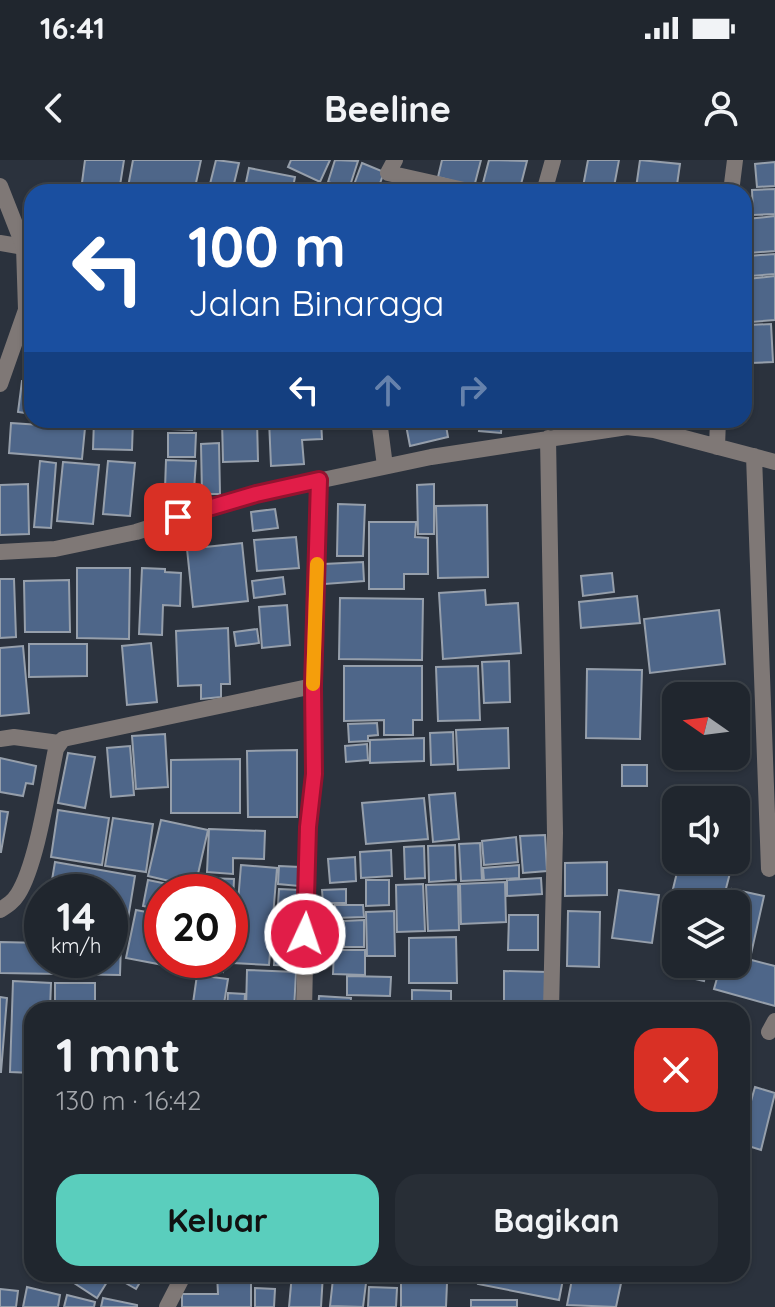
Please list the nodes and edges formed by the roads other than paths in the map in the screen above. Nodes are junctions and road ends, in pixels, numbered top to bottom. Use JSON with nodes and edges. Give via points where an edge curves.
{"nodes":[{"id":1,"x":395,"y":160,"type":"edge"},
{"id":2,"x":553,"y":160,"type":"edge"},
{"id":3,"x":735,"y":160,"type":"edge"},
{"id":4,"x":436,"y":184,"type":"edge"},
{"id":5,"x":546,"y":184,"type":"edge"},
{"id":6,"x":732,"y":184,"type":"edge"},
{"id":7,"x":0,"y":186,"type":"edge"},
{"id":8,"x":0,"y":243,"type":"edge"},
{"id":9,"x":24,"y":247,"type":"joint"},
{"id":10,"x":24,"y":316,"type":"edge"},
{"id":11,"x":0,"y":384,"type":"edge"},
{"id":12,"x":380,"y":428,"type":"edge"},
{"id":13,"x":620,"y":428,"type":"edge"},
{"id":14,"x":636,"y":428,"type":"edge"},
{"id":15,"x":718,"y":428,"type":"edge"},
{"id":16,"x":548,"y":438,"type":"junction"},
{"id":17,"x":717,"y":447,"type":"junction"},
{"id":18,"x":754,"y":456,"type":"junction"},
{"id":19,"x":775,"y":462,"type":"edge"},
{"id":20,"x":385,"y":466,"type":"junction"},
{"id":21,"x":319,"y":480,"type":"junction"},
{"id":22,"x":0,"y":552,"type":"edge"},
{"id":23,"x":313,"y":686,"type":"junction"},
{"id":24,"x":0,"y":739,"type":"edge"},
{"id":25,"x":59,"y":743,"type":"junction"},
{"id":26,"x":769,"y":869,"type":"dead end"},
{"id":27,"x":0,"y":910,"type":"edge"},
{"id":28,"x":304,"y":1002,"type":"edge"},
{"id":29,"x":551,"y":1002,"type":"edge"},
{"id":30,"x":180,"y":1282,"type":"edge"},
{"id":31,"x":167,"y":1307,"type":"edge"}],
"edges":[{"from":1,"to":4,"type":"street","via":[[388,173]]},
{"from":2,"to":5,"type":"street"},
{"from":3,"to":6,"type":"street"},
{"from":7,"to":9,"type":"street"},
{"from":8,"to":9,"type":"street"},
{"from":10,"to":11,"type":"street"},
{"from":12,"to":20,"type":"street"},
{"from":13,"to":16,"type":"street"},
{"from":14,"to":17,"type":"street"},
{"from":15,"to":17,"type":"street"},
{"from":16,"to":20,"type":"street"},
{"from":16,"to":29,"type":"street","via":[[555,833]]},
{"from":17,"to":18,"type":"street"},
{"from":18,"to":19,"type":"street"},
{"from":18,"to":26,"type":"street"},
{"from":20,"to":21,"type":"street"},
{"from":21,"to":22,"type":"street","via":[[136,532],[55,549]]},
{"from":21,"to":23,"type":"street"},
{"from":23,"to":25,"type":"street","via":[[69,736]]},
{"from":23,"to":28,"type":"street"},
{"from":24,"to":25,"type":"street"},
{"from":25,"to":27,"type":"street","via":[[29,867],[17,896]]},
{"from":30,"to":31,"type":"street"}]}
